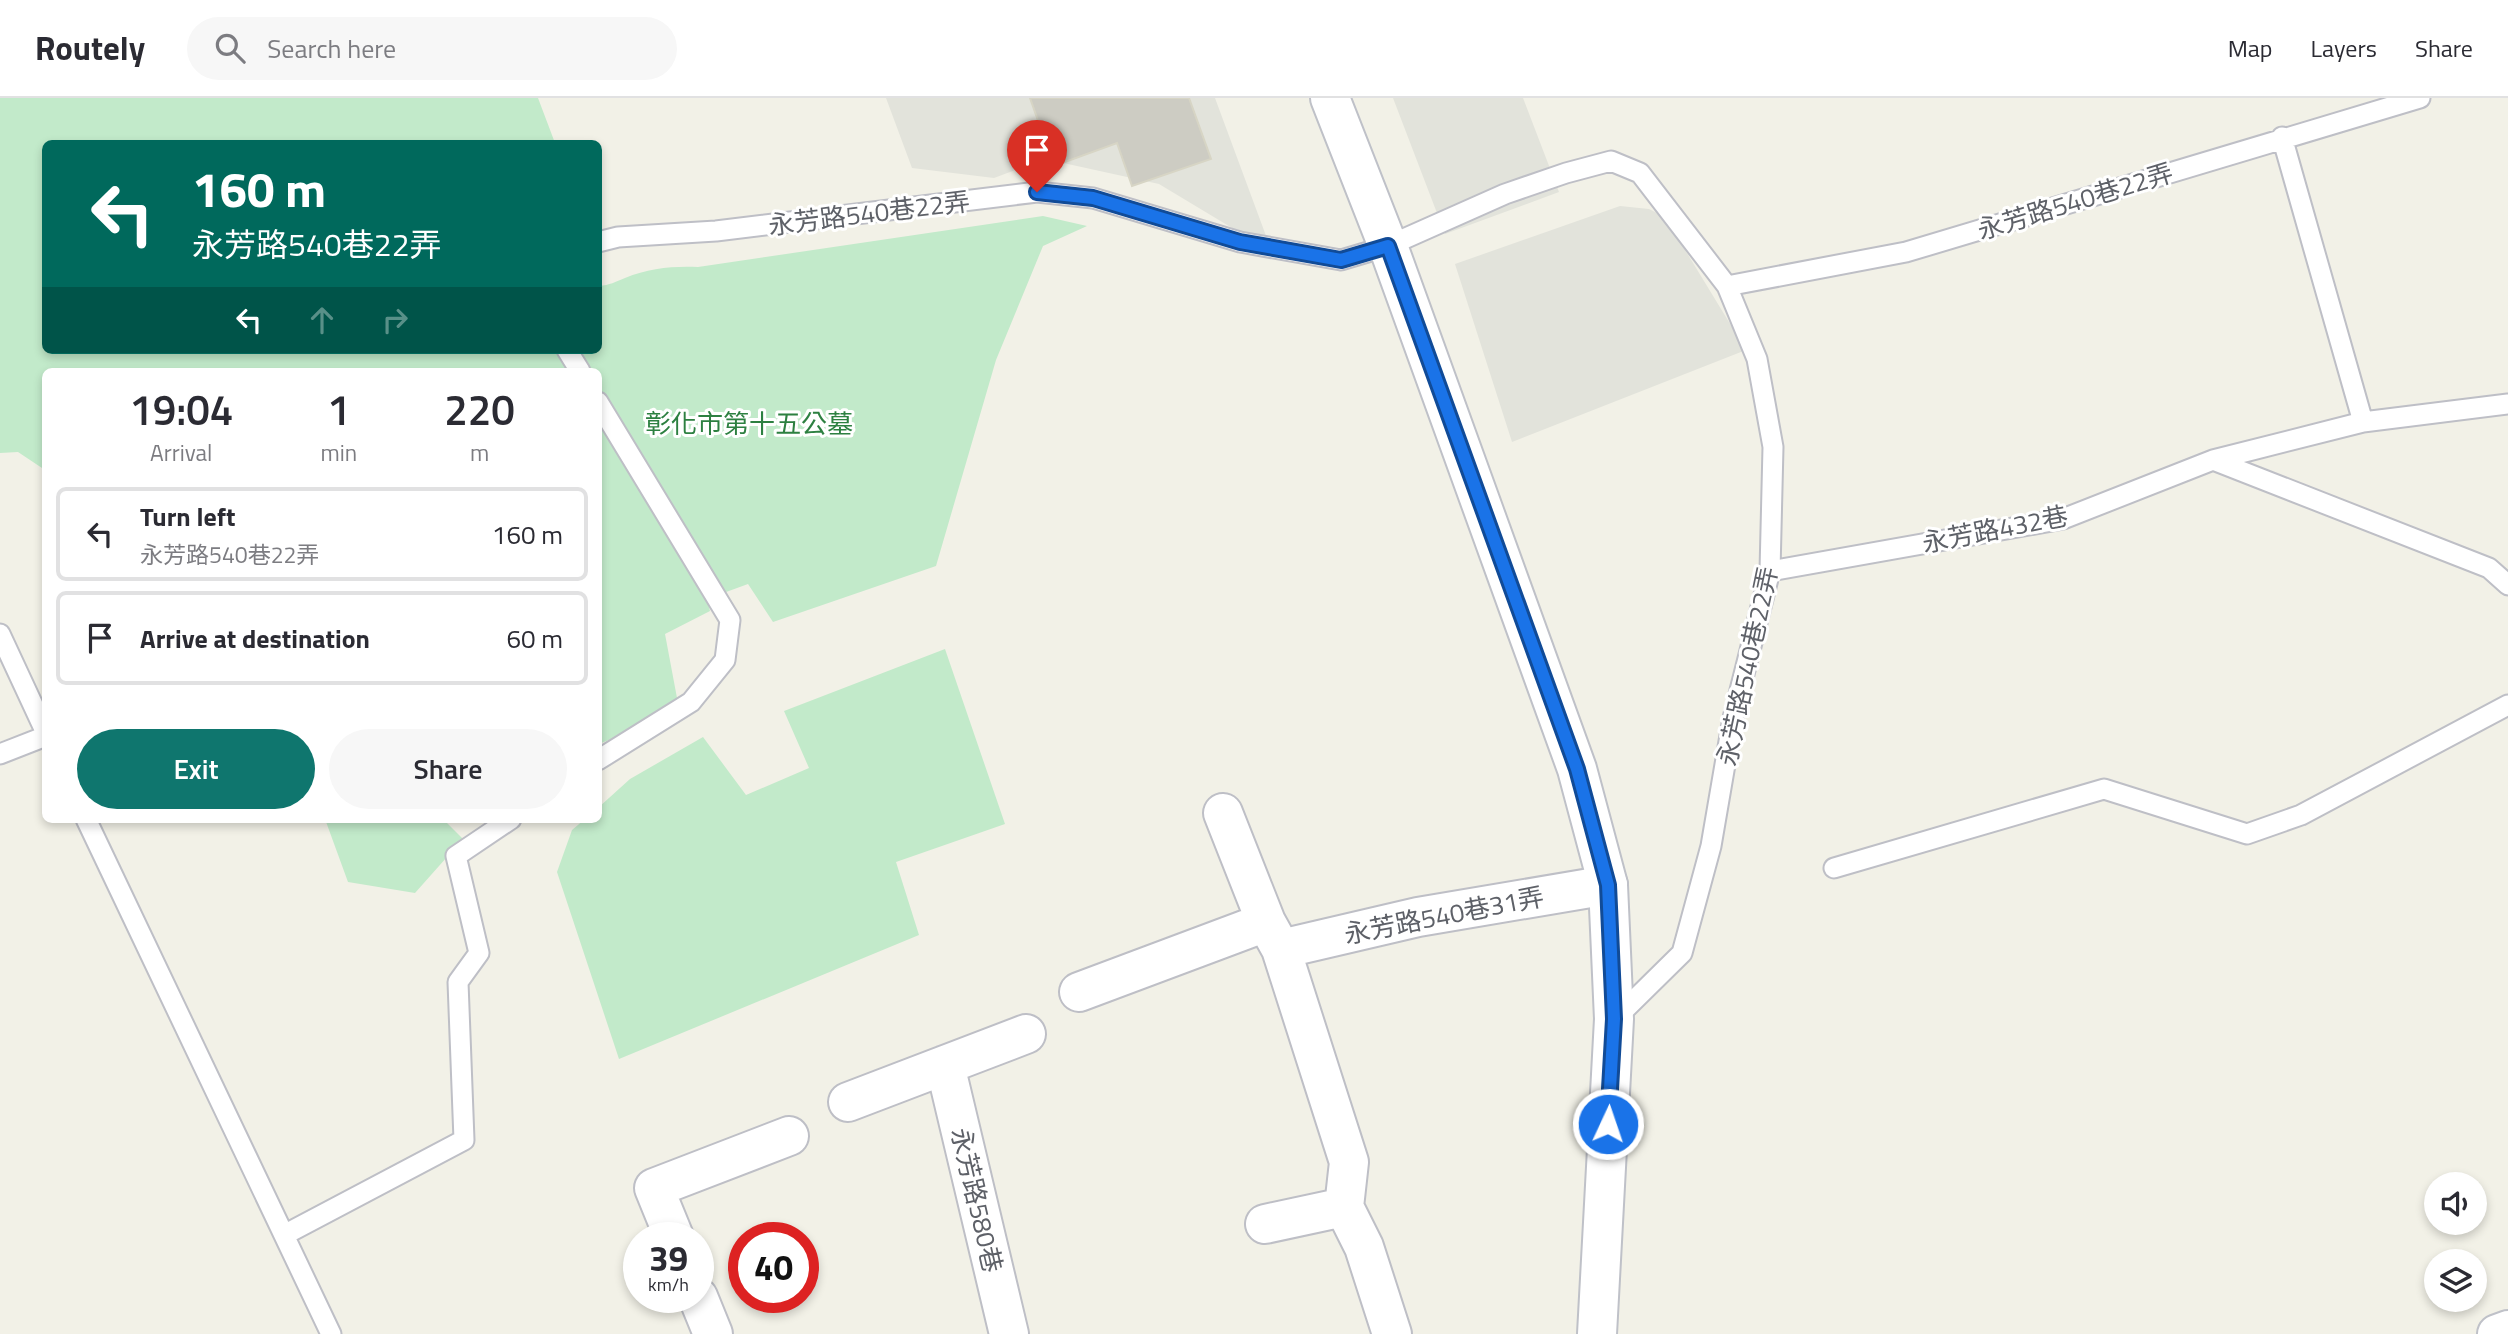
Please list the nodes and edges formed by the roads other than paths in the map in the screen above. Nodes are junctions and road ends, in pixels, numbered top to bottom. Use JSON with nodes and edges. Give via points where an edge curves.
{"nodes":[{"id":1,"x":1330,"y":98,"type":"edge"},
{"id":2,"x":2420,"y":98,"type":"edge"},
{"id":3,"x":2282,"y":137,"type":"junction"},
{"id":4,"x":602,"y":241,"type":"edge"},
{"id":5,"x":1388,"y":246,"type":"junction"},
{"id":6,"x":1727,"y":286,"type":"junction"},
{"id":7,"x":2508,"y":404,"type":"edge"},
{"id":8,"x":602,"y":409,"type":"edge"},
{"id":9,"x":2363,"y":422,"type":"junction"},
{"id":10,"x":2213,"y":460,"type":"junction"},
{"id":11,"x":1770,"y":571,"type":"junction"},
{"id":12,"x":2508,"y":585,"type":"edge"},
{"id":13,"x":0,"y":634,"type":"edge"},
{"id":14,"x":2508,"y":705,"type":"edge"},
{"id":15,"x":42,"y":726,"type":"edge"},
{"id":16,"x":42,"y":737,"type":"edge"},
{"id":17,"x":0,"y":754,"type":"edge"},
{"id":18,"x":602,"y":758,"type":"edge"},
{"id":19,"x":1223,"y":813,"type":"dead end"},
{"id":20,"x":88,"y":823,"type":"edge"},
{"id":21,"x":505,"y":823,"type":"edge"},
{"id":22,"x":1834,"y":868,"type":"dead end"},
{"id":23,"x":1608,"y":885,"type":"junction"},
{"id":24,"x":1274,"y":936,"type":"junction"},
{"id":25,"x":1079,"y":992,"type":"dead end"},
{"id":26,"x":1614,"y":1019,"type":"junction"},
{"id":27,"x":1026,"y":1034,"type":"dead end"},
{"id":28,"x":945,"y":1065,"type":"junction"},
{"id":29,"x":848,"y":1102,"type":"dead end"},
{"id":30,"x":789,"y":1136,"type":"dead end"},
{"id":31,"x":1344,"y":1207,"type":"junction"},
{"id":32,"x":668,"y":1222,"type":"edge"},
{"id":33,"x":1265,"y":1224,"type":"dead end"},
{"id":34,"x":284,"y":1235,"type":"junction"},
{"id":35,"x":704,"y":1313,"type":"edge"},
{"id":36,"x":2508,"y":1331,"type":"edge"},
{"id":37,"x":331,"y":1334,"type":"edge"},
{"id":38,"x":713,"y":1334,"type":"edge"},
{"id":39,"x":1009,"y":1334,"type":"edge"},
{"id":40,"x":1392,"y":1334,"type":"edge"},
{"id":41,"x":1597,"y":1334,"type":"edge"},
{"id":42,"x":2497,"y":1334,"type":"edge"}],
"edges":[{"from":1,"to":5,"type":"street"},
{"from":2,"to":3,"type":"lane","name":"永芳路540巷22弄"},
{"from":3,"to":6,"type":"lane","name":"永芳路540巷22弄","via":[[1906,252]]},
{"from":3,"to":9,"type":"lane"},
{"from":4,"to":5,"type":"lane","name":"永芳路540巷22弄","via":[[1037,192],[1093,198],[1240,242],[1341,260]]},
{"from":5,"to":6,"type":"lane","name":"永芳路540巷22弄","via":[[1505,194],[1611,161],[1640,173]]},
{"from":5,"to":23,"type":"street","via":[[1577,769]]},
{"from":6,"to":11,"type":"lane","name":"永芳路540巷22弄","via":[[1757,359],[1773,447]]},
{"from":7,"to":9,"type":"lane","name":"永芳路432巷"},
{"from":8,"to":18,"type":"lane","via":[[730,620],[725,660],[691,702]]},
{"from":9,"to":10,"type":"lane","name":"永芳路432巷"},
{"from":10,"to":11,"type":"lane","name":"永芳路432巷","via":[[2063,519]]},
{"from":10,"to":12,"type":"lane","via":[[2489,568]]},
{"from":11,"to":26,"type":"lane","name":"永芳路540巷22弄","via":[[1733,718],[1711,846],[1682,953]]},
{"from":13,"to":15,"type":"lane"},
{"from":14,"to":22,"type":"lane","via":[[2301,815],[2247,834],[2104,789]]},
{"from":16,"to":17,"type":"lane"},
{"from":19,"to":24,"type":"street"},
{"from":20,"to":34,"type":"lane"},
{"from":21,"to":34,"type":"lane","via":[[456,856],[479,953],[458,982],[464,1140]]},
{"from":23,"to":24,"type":"street","name":"永芳路540巷31弄"},
{"from":23,"to":26,"type":"street"},
{"from":24,"to":25,"type":"street","name":"永芳路540巷31弄"},
{"from":24,"to":31,"type":"street","via":[[1349,1162]]},
{"from":26,"to":41,"type":"street"},
{"from":27,"to":28,"type":"street"},
{"from":28,"to":29,"type":"street"},
{"from":28,"to":39,"type":"street","name":"永芳路580巷"},
{"from":30,"to":32,"type":"street","via":[[654,1188]]},
{"from":31,"to":33,"type":"street"},
{"from":31,"to":40,"type":"street","via":[[1364,1247]]},
{"from":34,"to":37,"type":"lane"},
{"from":35,"to":38,"type":"street"},
{"from":36,"to":42,"type":"street"}]}
